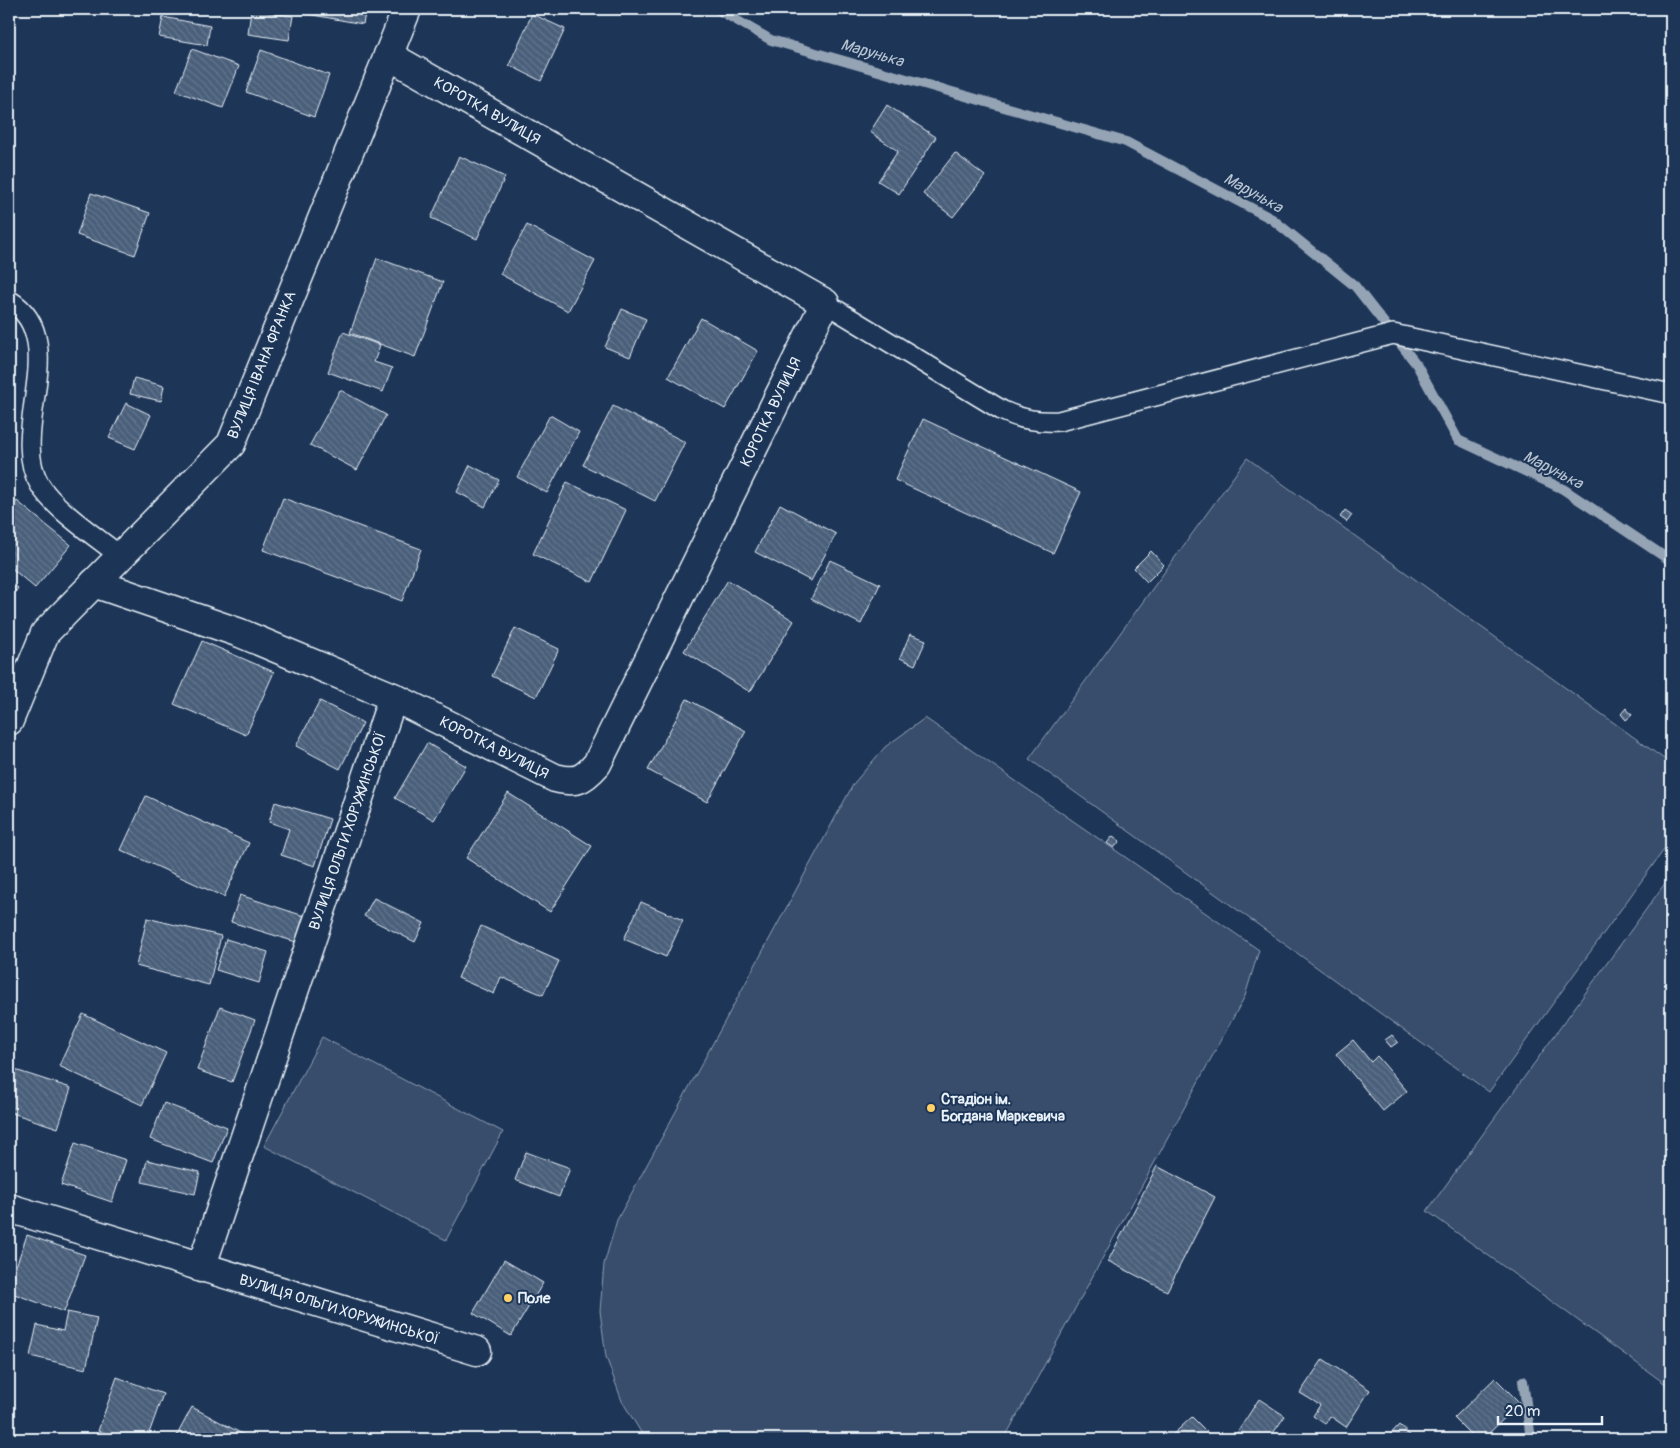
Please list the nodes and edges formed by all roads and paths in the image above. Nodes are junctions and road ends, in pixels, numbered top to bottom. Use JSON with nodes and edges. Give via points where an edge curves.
{"nodes":[{"id":1,"x":407,"y":9,"type":"edge"},
{"id":2,"x":388,"y":55,"type":"junction"},
{"id":3,"x":9,"y":300,"type":"edge"},
{"id":4,"x":825,"y":304,"type":"junction"},
{"id":5,"x":1671,"y":394,"type":"edge"},
{"id":6,"x":120,"y":556,"type":"junction"},
{"id":7,"x":94,"y":583,"type":"junction"},
{"id":8,"x":393,"y":696,"type":"junction"},
{"id":9,"x":9,"y":721,"type":"edge"},
{"id":10,"x":9,"y":1208,"type":"edge"},
{"id":11,"x":201,"y":1268,"type":"junction"},
{"id":12,"x":477,"y":1351,"type":"dead end"}],
"edges":[{"from":1,"to":2,"type":"street","name":"ВУЛИЦЯ ІВАНА ФРАНКА"},
{"from":2,"to":4,"type":"street","name":"КОРОТКА ВУЛИЦЯ"},
{"from":2,"to":6,"type":"street","name":"ВУЛИЦЯ ІВАНА ФРАНКА","via":[[231,444]]},
{"from":3,"to":6,"type":"lane","via":[[19,306],[34,329],[38,356],[30,448],[32,467],[40,486],[53,501]]},
{"from":4,"to":5,"type":"lane","via":[[1004,411],[1021,419],[1040,422],[1059,421],[1393,334]]},
{"from":4,"to":8,"type":"street","name":"КОРОТКА ВУЛИЦЯ","via":[[597,764],[586,776],[571,782],[555,778]]},
{"from":6,"to":7,"type":"street","name":"ВУЛИЦЯ ІВАНА ФРАНКА"},
{"from":7,"to":8,"type":"street","via":[[240,633]]},
{"from":7,"to":9,"type":"street","name":"ВУЛИЦЯ ІВАНА ФРАНКА","via":[[45,633]]},
{"from":8,"to":11,"type":"street","name":"ВУЛИЦЯ ОЛЬГИ ХОРУЖИНСЬКОЇ"},
{"from":10,"to":11,"type":"street","name":"ВУЛИЦЯ ОЛЬГИ ХОРУЖИНСЬКОЇ"},
{"from":11,"to":12,"type":"street","name":"ВУЛИЦЯ ОЛЬГИ ХОРУЖИНСЬКОЇ"}]}
